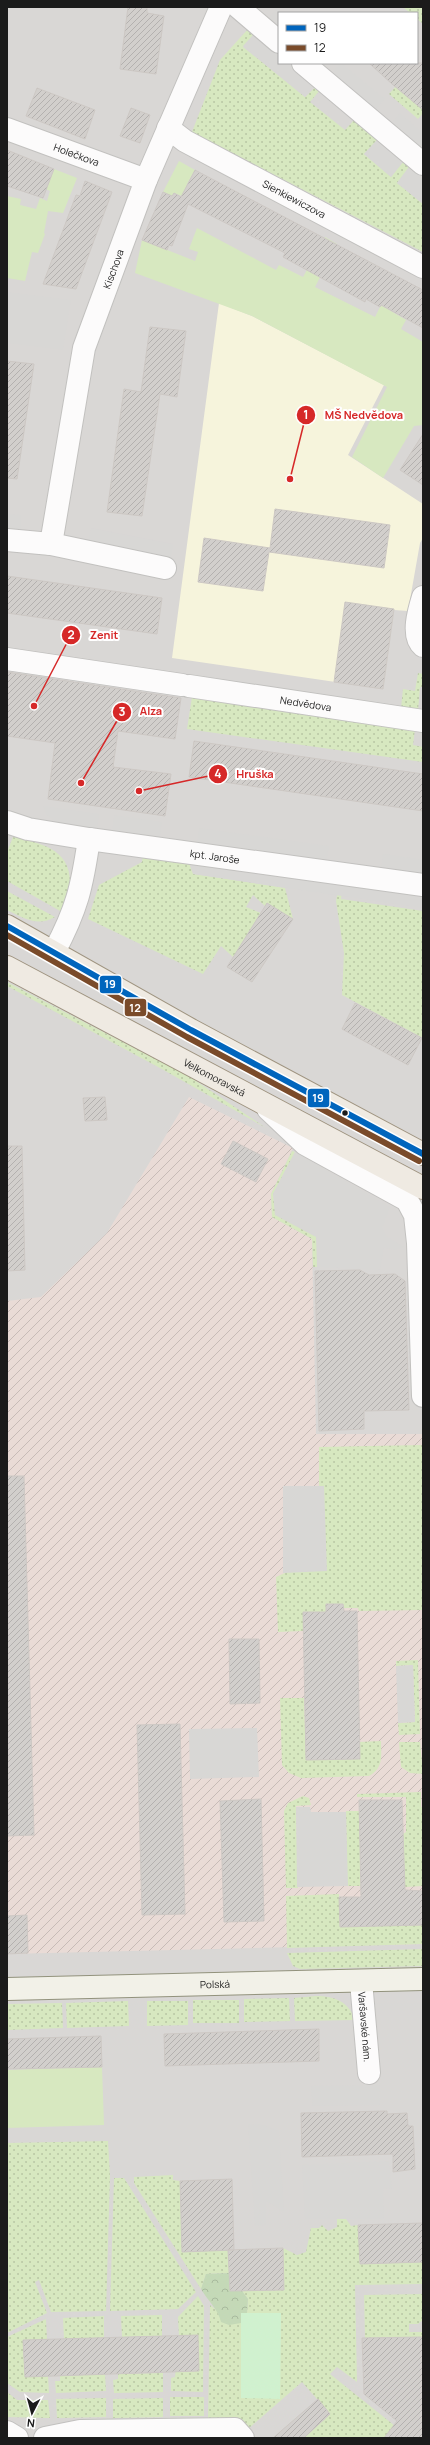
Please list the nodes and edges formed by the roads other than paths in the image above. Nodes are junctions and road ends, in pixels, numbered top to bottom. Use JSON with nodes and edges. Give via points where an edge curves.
{"nodes":[{"id":1,"x":221,"y":7,"type":"edge"},
{"id":2,"x":238,"y":7,"type":"edge"},
{"id":3,"x":278,"y":41,"type":"edge"},
{"id":4,"x":304,"y":64,"type":"edge"},
{"id":5,"x":168,"y":128,"type":"junction"},
{"id":6,"x":7,"y":129,"type":"edge"},
{"id":7,"x":423,"y":164,"type":"edge"},
{"id":8,"x":146,"y":180,"type":"junction"},
{"id":9,"x":423,"y":267,"type":"edge"},
{"id":10,"x":7,"y":540,"type":"edge"},
{"id":11,"x":51,"y":544,"type":"junction"},
{"id":12,"x":165,"y":568,"type":"dead end"},
{"id":13,"x":423,"y":598,"type":"edge"},
{"id":14,"x":423,"y":646,"type":"edge"},
{"id":15,"x":7,"y":659,"type":"edge"},
{"id":16,"x":423,"y":721,"type":"edge"},
{"id":17,"x":7,"y":822,"type":"edge"},
{"id":18,"x":89,"y":839,"type":"junction"},
{"id":19,"x":423,"y":885,"type":"edge"},
{"id":20,"x":7,"y":926,"type":"edge"},
{"id":21,"x":54,"y":952,"type":"junction"},
{"id":22,"x":7,"y":967,"type":"edge"},
{"id":23,"x":257,"y":1098,"type":"junction"},
{"id":24,"x":423,"y":1154,"type":"edge"},
{"id":25,"x":423,"y":1188,"type":"edge"},
{"id":26,"x":423,"y":1396,"type":"edge"},
{"id":27,"x":423,"y":1979,"type":"edge"},
{"id":28,"x":361,"y":1981,"type":"junction"},
{"id":29,"x":7,"y":1989,"type":"edge"},
{"id":30,"x":369,"y":2073,"type":"dead end"},
{"id":31,"x":7,"y":2432,"type":"edge"},
{"id":32,"x":17,"y":2438,"type":"edge"},
{"id":33,"x":45,"y":2438,"type":"edge"},
{"id":34,"x":243,"y":2438,"type":"edge"}],
"edges":[{"from":1,"to":5,"type":"street","name":"Kischova"},
{"from":2,"to":3,"type":"street"},
{"from":4,"to":7,"type":"street"},
{"from":5,"to":8,"type":"street","name":"Kischova"},
{"from":5,"to":9,"type":"street","name":"Sienkiewiczova","via":[[184,141]]},
{"from":6,"to":8,"type":"street","name":"Holečkova"},
{"from":8,"to":11,"type":"street","name":"Kischova","via":[[84,348]]},
{"from":10,"to":11,"type":"street"},
{"from":11,"to":12,"type":"street"},
{"from":13,"to":14,"type":"street","via":[[417,633]]},
{"from":15,"to":16,"type":"street","name":"Nedvědova"},
{"from":17,"to":18,"type":"street","name":"kpt. Jaroše","via":[[28,829]]},
{"from":18,"to":19,"type":"street","name":"kpt. Jaroše"},
{"from":18,"to":21,"type":"street","via":[[80,895],[70,922]]},
{"from":20,"to":21,"type":"main road"},
{"from":21,"to":24,"type":"main road","via":[[191,1030]]},
{"from":22,"to":23,"type":"main road","name":"Velkomoravská"},
{"from":23,"to":25,"type":"main road","name":"Velkomoravská"},
{"from":23,"to":26,"type":"street","via":[[305,1144],[407,1200],[412,1207],[418,1243]]},
{"from":27,"to":28,"type":"street","name":"Polská"},
{"from":28,"to":29,"type":"street","name":"Polská"},
{"from":28,"to":30,"type":"street","name":"Varšavské nám."},
{"from":31,"to":32,"type":"street"},
{"from":33,"to":34,"type":"street","via":[[80,2430],[235,2429]]}]}
